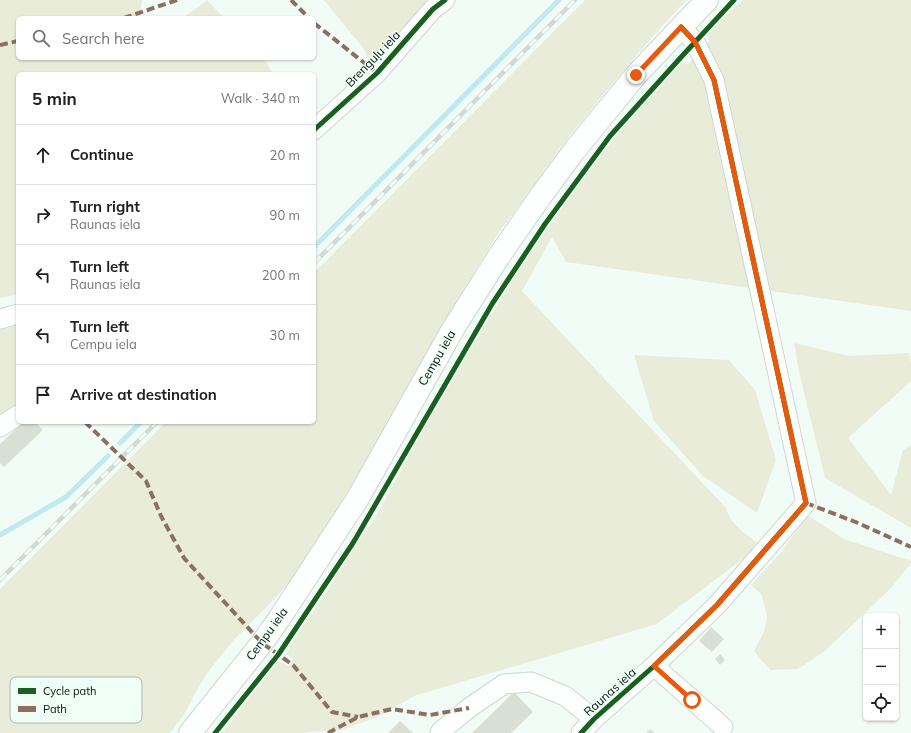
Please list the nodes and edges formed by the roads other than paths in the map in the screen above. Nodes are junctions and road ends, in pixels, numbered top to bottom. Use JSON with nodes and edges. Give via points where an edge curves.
{"nodes":[{"id":1,"x":445,"y":0,"type":"edge"},
{"id":2,"x":707,"y":0,"type":"edge"},
{"id":3,"x":681,"y":27,"type":"junction"},
{"id":4,"x":316,"y":128,"type":"edge"},
{"id":5,"x":16,"y":315,"type":"edge"},
{"id":6,"x":0,"y":319,"type":"edge"},
{"id":7,"x":16,"y":416,"type":"edge"},
{"id":8,"x":0,"y":427,"type":"edge"},
{"id":9,"x":654,"y":666,"type":"junction"},
{"id":10,"x":594,"y":719,"type":"junction"},
{"id":11,"x":723,"y":727,"type":"dead end"},
{"id":12,"x":190,"y":733,"type":"edge"},
{"id":13,"x":440,"y":733,"type":"edge"},
{"id":14,"x":581,"y":733,"type":"edge"}],
"edges":[{"from":1,"to":4,"type":"street","name":"Brenguļu iela","via":[[433,9],[377,73]]},
{"from":2,"to":3,"type":"main road","name":"Cempu iela"},
{"from":3,"to":9,"type":"street","name":"Raunas iela","via":[[695,42],[714,80],[806,503],[717,605]]},
{"from":3,"to":12,"type":"main road","name":"Cempu iela","via":[[636,75],[540,197],[454,329],[358,498],[279,619]]},
{"from":5,"to":6,"type":"street"},
{"from":7,"to":8,"type":"street"},
{"from":9,"to":10,"type":"street","name":"Raunas iela"},
{"from":9,"to":11,"type":"street"},
{"from":10,"to":13,"type":"street","via":[[565,696],[530,682],[504,684],[469,708]]},
{"from":10,"to":14,"type":"street","name":"Raunas iela"}]}
